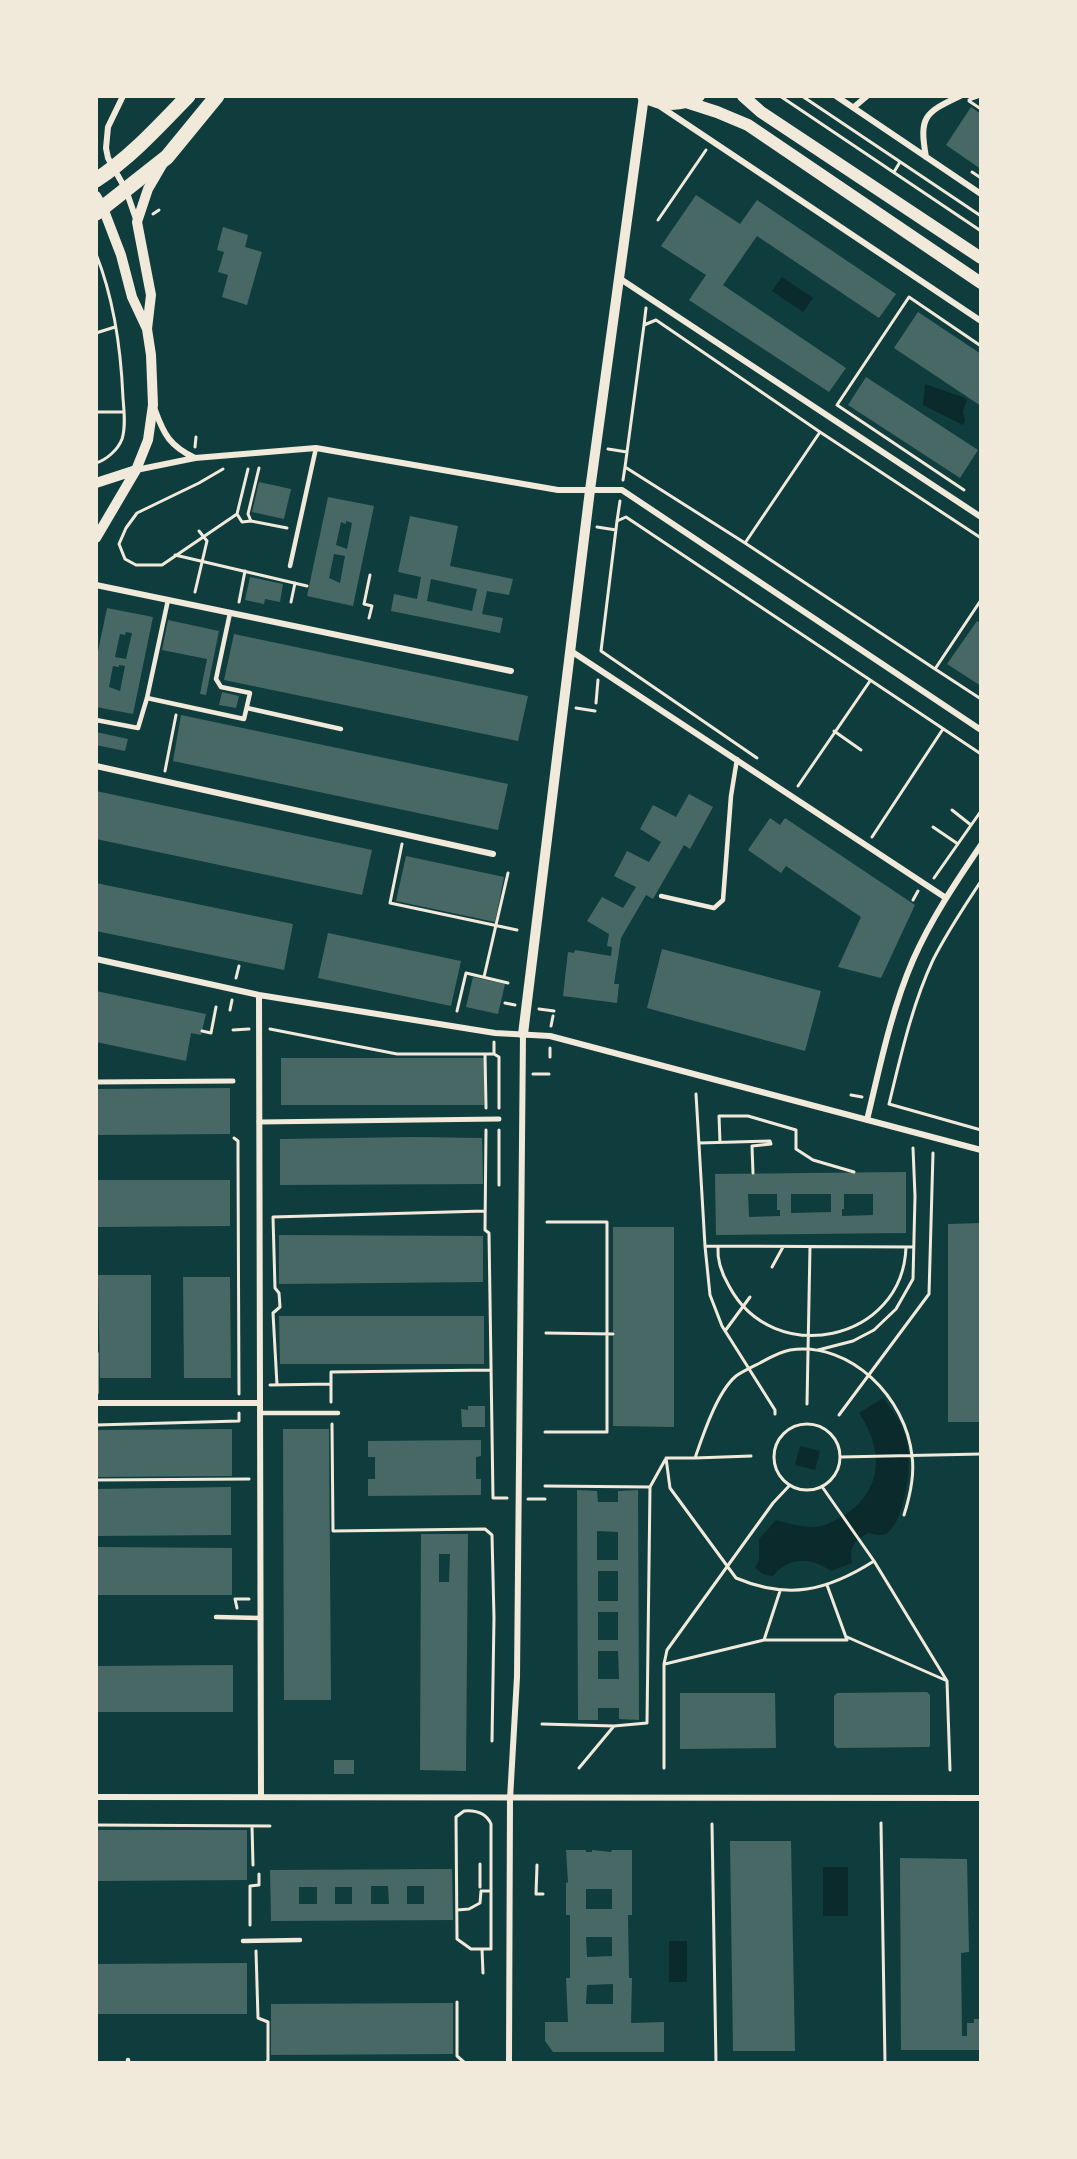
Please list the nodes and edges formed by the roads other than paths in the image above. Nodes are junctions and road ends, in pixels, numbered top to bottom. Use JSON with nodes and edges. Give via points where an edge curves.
{"nodes":[{"id":1,"x":123,"y":96,"type":"edge"},
{"id":2,"x":188,"y":96,"type":"edge"},
{"id":3,"x":217,"y":96,"type":"edge"},
{"id":4,"x":699,"y":96,"type":"edge"},
{"id":5,"x":743,"y":96,"type":"edge"},
{"id":6,"x":836,"y":96,"type":"edge"},
{"id":7,"x":867,"y":96,"type":"edge"},
{"id":8,"x":646,"y":98,"type":"edge"},
{"id":9,"x":960,"y":99,"type":"edge"},
{"id":10,"x":686,"y":102,"type":"junction"},
{"id":11,"x":854,"y":107,"type":"junction"},
{"id":12,"x":167,"y":157,"type":"junction"},
{"id":13,"x":926,"y":157,"type":"junction"},
{"id":14,"x":114,"y":168,"type":"junction"},
{"id":15,"x":96,"y":180,"type":"edge"},
{"id":16,"x":126,"y":190,"type":"junction"},
{"id":17,"x":981,"y":194,"type":"edge"},
{"id":18,"x":98,"y":206,"type":"edge"},
{"id":19,"x":137,"y":222,"type":"junction"},
{"id":20,"x":981,"y":258,"type":"edge"},
{"id":21,"x":619,"y":278,"type":"junction"},
{"id":22,"x":981,"y":283,"type":"edge"},
{"id":23,"x":981,"y":321,"type":"edge"},
{"id":24,"x":147,"y":329,"type":"junction"},
{"id":25,"x":153,"y":405,"type":"junction"},
{"id":26,"x":316,"y":448,"type":"junction"},
{"id":27,"x":195,"y":458,"type":"junction"},
{"id":28,"x":136,"y":470,"type":"junction"},
{"id":29,"x":96,"y":483,"type":"edge"},
{"id":30,"x":591,"y":490,"type":"junction"},
{"id":31,"x":981,"y":517,"type":"edge"},
{"id":32,"x":96,"y":538,"type":"edge"},
{"id":33,"x":290,"y":566,"type":"dead end"},
{"id":34,"x":96,"y":585,"type":"edge"},
{"id":35,"x":168,"y":600,"type":"junction"},
{"id":36,"x":230,"y":613,"type":"junction"},
{"id":37,"x":571,"y":651,"type":"junction"},
{"id":38,"x":511,"y":670,"type":"dead end"},
{"id":39,"x":147,"y":698,"type":"junction"},
{"id":40,"x":247,"y":708,"type":"junction"},
{"id":41,"x":96,"y":720,"type":"edge"},
{"id":42,"x":341,"y":729,"type":"dead end"},
{"id":43,"x":981,"y":730,"type":"edge"},
{"id":44,"x":737,"y":759,"type":"junction"},
{"id":45,"x":96,"y":766,"type":"edge"},
{"id":46,"x":981,"y":845,"type":"edge"},
{"id":47,"x":493,"y":854,"type":"dead end"},
{"id":48,"x":661,"y":896,"type":"dead end"},
{"id":49,"x":946,"y":898,"type":"junction"},
{"id":50,"x":96,"y":959,"type":"edge"},
{"id":51,"x":259,"y":995,"type":"junction"},
{"id":52,"x":523,"y":1034,"type":"junction"},
{"id":53,"x":233,"y":1081,"type":"dead end"},
{"id":54,"x":96,"y":1082,"type":"edge"},
{"id":55,"x":499,"y":1119,"type":"dead end"},
{"id":56,"x":867,"y":1120,"type":"junction"},
{"id":57,"x":259,"y":1122,"type":"junction"},
{"id":58,"x":981,"y":1150,"type":"edge"},
{"id":59,"x":96,"y":1403,"type":"edge"},
{"id":60,"x":260,"y":1403,"type":"junction"},
{"id":61,"x":260,"y":1413,"type":"junction"},
{"id":62,"x":335,"y":1413,"type":"road end"},
{"id":63,"x":216,"y":1617,"type":"dead end"},
{"id":64,"x":260,"y":1618,"type":"junction"},
{"id":65,"x":96,"y":1797,"type":"edge"},
{"id":66,"x":261,"y":1797,"type":"junction"},
{"id":67,"x":981,"y":1798,"type":"edge"},
{"id":68,"x":510,"y":1799,"type":"junction"},
{"id":69,"x":243,"y":1941,"type":"dead end"},
{"id":70,"x":300,"y":1941,"type":"dead end"},
{"id":71,"x":508,"y":2063,"type":"edge"}],
"edges":[{"from":1,"to":14,"type":"street","via":[[108,127],[106,148]]},
{"from":2,"to":14,"type":"main road"},
{"from":3,"to":12,"type":"main road"},
{"from":4,"to":10,"type":"main road"},
{"from":5,"to":20,"type":"main road","via":[[761,112]]},
{"from":6,"to":11,"type":"street"},
{"from":7,"to":11,"type":"street"},
{"from":8,"to":10,"type":"main road","via":[[669,104]]},
{"from":8,"to":21,"type":"street"},
{"from":8,"to":23,"type":"street"},
{"from":9,"to":13,"type":"street","via":[[925,118]]},
{"from":10,"to":22,"type":"main road","via":[[748,126]]},
{"from":11,"to":13,"type":"street"},
{"from":12,"to":16,"type":"main road"},
{"from":12,"to":19,"type":"street","via":[[148,189]]},
{"from":13,"to":17,"type":"street"},
{"from":14,"to":15,"type":"main road"},
{"from":14,"to":16,"type":"street"},
{"from":16,"to":18,"type":"main road"},
{"from":16,"to":19,"type":"street"},
{"from":18,"to":24,"type":"street","via":[[122,255],[132,297]]},
{"from":19,"to":24,"type":"street","via":[[151,295]]},
{"from":21,"to":30,"type":"street"},
{"from":21,"to":31,"type":"street"},
{"from":24,"to":25,"type":"street"},
{"from":25,"to":27,"type":"street","via":[[162,432],[181,451]]},
{"from":25,"to":28,"type":"street","via":[[148,440]]},
{"from":26,"to":27,"type":"street"},
{"from":26,"to":30,"type":"street","via":[[558,490]]},
{"from":26,"to":33,"type":"lane"},
{"from":27,"to":28,"type":"street"},
{"from":28,"to":29,"type":"street"},
{"from":28,"to":32,"type":"street"},
{"from":30,"to":37,"type":"street"},
{"from":30,"to":43,"type":"street","via":[[622,490]]},
{"from":34,"to":35,"type":"street"},
{"from":35,"to":36,"type":"street"},
{"from":35,"to":39,"type":"lane"},
{"from":36,"to":38,"type":"street"},
{"from":36,"to":40,"type":"lane","via":[[216,680],[221,687],[250,693]]},
{"from":37,"to":44,"type":"street"},
{"from":37,"to":52,"type":"street"},
{"from":39,"to":40,"type":"lane","via":[[244,719]]},
{"from":39,"to":41,"type":"lane","via":[[138,728]]},
{"from":40,"to":42,"type":"lane"},
{"from":44,"to":48,"type":"lane","via":[[723,900],[714,908]]},
{"from":44,"to":49,"type":"street"},
{"from":45,"to":47,"type":"street"},
{"from":46,"to":49,"type":"street"},
{"from":49,"to":56,"type":"street","via":[[913,960],[903,988]]},
{"from":50,"to":51,"type":"street"},
{"from":51,"to":52,"type":"street","via":[[495,1033]]},
{"from":51,"to":57,"type":"street"},
{"from":52,"to":56,"type":"street","via":[[550,1036]]},
{"from":52,"to":68,"type":"street","via":[[517,1677]]},
{"from":53,"to":54,"type":"street"},
{"from":55,"to":57,"type":"street"},
{"from":56,"to":58,"type":"street"},
{"from":57,"to":60,"type":"street"},
{"from":59,"to":60,"type":"street"},
{"from":60,"to":61,"type":"street"},
{"from":61,"to":62,"type":"lane"},
{"from":61,"to":64,"type":"street"},
{"from":63,"to":64,"type":"lane"},
{"from":64,"to":66,"type":"street"},
{"from":65,"to":66,"type":"street"},
{"from":66,"to":68,"type":"street"},
{"from":67,"to":68,"type":"street"},
{"from":68,"to":71,"type":"street"},
{"from":69,"to":70,"type":"lane"}]}
